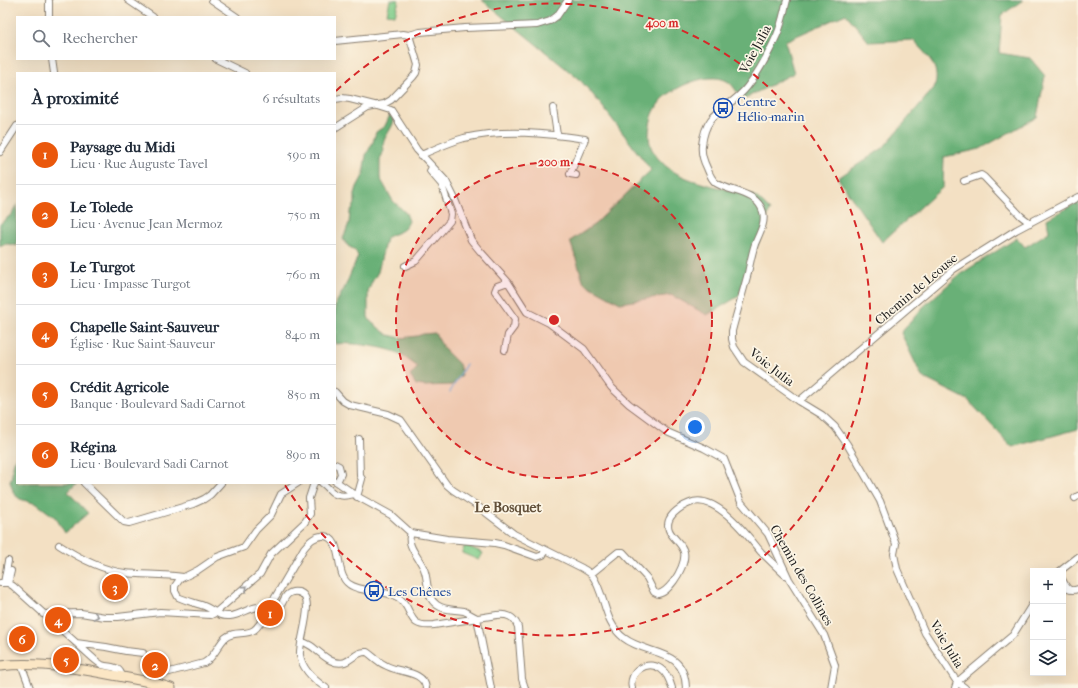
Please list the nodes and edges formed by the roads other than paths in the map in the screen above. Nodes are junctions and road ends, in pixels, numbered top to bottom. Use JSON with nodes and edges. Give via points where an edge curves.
{"nodes":[{"id":1,"x":128,"y":0,"type":"edge"},
{"id":2,"x":212,"y":0,"type":"edge"},
{"id":3,"x":568,"y":0,"type":"edge"},
{"id":4,"x":787,"y":0,"type":"edge"},
{"id":5,"x":49,"y":1,"type":"dead end"},
{"id":6,"x":49,"y":16,"type":"edge"},
{"id":7,"x":152,"y":16,"type":"edge"},
{"id":8,"x":236,"y":16,"type":"edge"},
{"id":9,"x":410,"y":35,"type":"junction"},
{"id":10,"x":336,"y":41,"type":"edge"},
{"id":11,"x":52,"y":60,"type":"edge"},
{"id":12,"x":218,"y":60,"type":"edge"},
{"id":13,"x":54,"y":72,"type":"edge"},
{"id":14,"x":244,"y":72,"type":"edge"},
{"id":15,"x":336,"y":99,"type":"edge"},
{"id":16,"x":378,"y":106,"type":"junction"},
{"id":17,"x":552,"y":108,"type":"dead end"},
{"id":18,"x":336,"y":127,"type":"edge"},
{"id":19,"x":16,"y":128,"type":"edge"},
{"id":20,"x":557,"y":135,"type":"junction"},
{"id":21,"x":0,"y":152,"type":"edge"},
{"id":22,"x":421,"y":155,"type":"junction"},
{"id":23,"x":432,"y":167,"type":"junction"},
{"id":24,"x":576,"y":176,"type":"dead end"},
{"id":25,"x":964,"y":181,"type":"dead end"},
{"id":26,"x":1078,"y":197,"type":"edge"},
{"id":27,"x":1030,"y":223,"type":"junction"},
{"id":28,"x":405,"y":266,"type":"dead end"},
{"id":29,"x":508,"y":282,"type":"junction"},
{"id":30,"x":505,"y":350,"type":"dead end"},
{"id":31,"x":336,"y":393,"type":"edge"},
{"id":32,"x":799,"y":401,"type":"junction"},
{"id":33,"x":359,"y":439,"type":"dead end"},
{"id":34,"x":336,"y":465,"type":"edge"},
{"id":35,"x":336,"y":482,"type":"edge"},
{"id":36,"x":85,"y":484,"type":"edge"},
{"id":37,"x":220,"y":484,"type":"edge"},
{"id":38,"x":296,"y":484,"type":"edge"},
{"id":39,"x":314,"y":484,"type":"edge"},
{"id":40,"x":323,"y":484,"type":"edge"},
{"id":41,"x":356,"y":495,"type":"junction"},
{"id":42,"x":411,"y":533,"type":"junction"},
{"id":43,"x":60,"y":545,"type":"dead end"},
{"id":44,"x":545,"y":550,"type":"junction"},
{"id":45,"x":1078,"y":557,"type":"edge"},
{"id":46,"x":8,"y":561,"type":"dead end"},
{"id":47,"x":1064,"y":568,"type":"edge"},
{"id":48,"x":11,"y":571,"type":"dead end"},
{"id":49,"x":591,"y":574,"type":"junction"},
{"id":50,"x":184,"y":576,"type":"junction"},
{"id":51,"x":789,"y":579,"type":"junction"},
{"id":52,"x":4,"y":583,"type":"edge"},
{"id":53,"x":1066,"y":586,"type":"edge"},
{"id":54,"x":1078,"y":589,"type":"edge"},
{"id":55,"x":1032,"y":604,"type":"edge"},
{"id":56,"x":59,"y":610,"type":"dead end"},
{"id":57,"x":74,"y":613,"type":"junction"},
{"id":58,"x":215,"y":613,"type":"junction"},
{"id":59,"x":266,"y":613,"type":"junction"},
{"id":60,"x":43,"y":614,"type":"junction"},
{"id":61,"x":478,"y":618,"type":"junction"},
{"id":62,"x":301,"y":641,"type":"junction"},
{"id":63,"x":75,"y":643,"type":"junction"},
{"id":64,"x":143,"y":653,"type":"dead end"},
{"id":65,"x":21,"y":664,"type":"junction"},
{"id":66,"x":0,"y":666,"type":"edge"},
{"id":67,"x":125,"y":677,"type":"junction"},
{"id":68,"x":154,"y":685,"type":"edge"},
{"id":69,"x":956,"y":685,"type":"edge"},
{"id":70,"x":30,"y":688,"type":"edge"},
{"id":71,"x":171,"y":688,"type":"edge"},
{"id":72,"x":326,"y":688,"type":"edge"},
{"id":73,"x":426,"y":688,"type":"edge"},
{"id":74,"x":491,"y":688,"type":"edge"},
{"id":75,"x":525,"y":688,"type":"edge"},
{"id":76,"x":632,"y":688,"type":"edge"},
{"id":77,"x":672,"y":688,"type":"edge"},
{"id":78,"x":686,"y":688,"type":"edge"},
{"id":79,"x":831,"y":688,"type":"edge"},
{"id":80,"x":965,"y":688,"type":"edge"}],
"edges":[{"from":1,"to":7,"type":"street"},
{"from":2,"to":8,"type":"street"},
{"from":3,"to":9,"type":"street","via":[[557,16],[544,24],[465,28]]},
{"from":4,"to":32,"type":"street","name":"Voie Julia","via":[[777,34],[760,66],[746,88],[711,118],[704,132],[701,150],[712,179],[750,196],[761,207],[764,216],[732,331],[734,347],[744,362]]},
{"from":5,"to":6,"type":"street"},
{"from":9,"to":10,"type":"street"},
{"from":9,"to":16,"type":"street","via":[[418,65],[416,73],[391,100]]},
{"from":11,"to":13,"type":"street"},
{"from":12,"to":14,"type":"street"},
{"from":15,"to":16,"type":"street","name":"Chemin des Collines","via":[[350,99]]},
{"from":16,"to":18,"type":"street","via":[[368,107]]},
{"from":16,"to":22,"type":"street","name":"Chemin des Collines","via":[[391,110]]},
{"from":17,"to":20,"type":"street"},
{"from":19,"to":21,"type":"street"},
{"from":20,"to":22,"type":"street","via":[[492,134],[464,138]]},
{"from":20,"to":24,"type":"street","via":[[585,139],[570,174]]},
{"from":22,"to":23,"type":"street","name":"Chemin des Collines"},
{"from":23,"to":28,"type":"street","via":[[430,171],[442,186],[451,214],[450,221],[416,261]]},
{"from":23,"to":29,"type":"street","name":"Chemin des Collines","via":[[449,186],[474,245]]},
{"from":25,"to":27,"type":"street","via":[[980,175],[984,177]]},
{"from":26,"to":27,"type":"street","name":"Chemin de Leouse"},
{"from":27,"to":32,"type":"street","name":"Chemin de Leouse","via":[[954,269]]},
{"from":29,"to":30,"type":"street","via":[[497,286],[494,291],[515,319]]},
{"from":29,"to":51,"type":"street","name":"Chemin des Collines","via":[[527,312],[550,323],[584,349],[621,398],[667,432],[724,459],[741,502],[768,534]]},
{"from":31,"to":44,"type":"street","via":[[350,405],[388,414],[401,420],[447,485],[514,534]]},
{"from":32,"to":69,"type":"street","name":"Voie Julia","via":[[835,427],[880,500],[896,544],[894,554],[900,576],[925,633]]},
{"from":33,"to":41,"type":"street","via":[[362,479]]},
{"from":34,"to":35,"type":"street","via":[[341,470]]},
{"from":35,"to":41,"type":"street"},
{"from":36,"to":37,"type":"street","via":[[124,522],[129,523],[193,504],[210,495]]},
{"from":38,"to":50,"type":"street","via":[[281,494],[271,515],[244,547],[217,557]]},
{"from":58,"to":39,"type":"street","one_way":true,"via":[[260,574],[271,554],[304,522],[310,514],[309,498]]},
{"from":40,"to":41,"type":"street","via":[[337,494]]},
{"from":41,"to":42,"type":"street","via":[[391,515]]},
{"from":42,"to":44,"type":"street","via":[[447,540],[494,543],[537,557],[543,555]]},
{"from":42,"to":61,"type":"street","via":[[409,541],[426,573],[431,600],[442,608],[463,611]]},
{"from":43,"to":50,"type":"street","via":[[102,568],[124,573]]},
{"from":44,"to":49,"type":"street"},
{"from":45,"to":47,"type":"street"},
{"from":46,"to":52,"type":"street"},
{"from":48,"to":52,"type":"street"},
{"from":49,"to":51,"type":"street","via":[[618,552],[623,552],[647,578],[654,592],[663,594],[678,574],[684,554],[682,547],[669,530],[670,518],[682,507],[695,501],[710,504],[736,522],[762,553]]},
{"from":49,"to":78,"type":"street","via":[[612,626],[623,638],[635,645],[674,659],[684,675]]},
{"from":50,"to":58,"type":"street","via":[[175,586],[178,597],[204,606]]},
{"from":51,"to":79,"type":"street","name":"Chemin des Collines","via":[[830,648],[835,665]]},
{"from":52,"to":60,"type":"street"},
{"from":53,"to":54,"type":"street","via":[[1072,591]]},
{"from":55,"to":69,"type":"street","via":[[1013,635]]},
{"from":56,"to":57,"type":"street"},
{"from":57,"to":58,"type":"street","one_way":true,"via":[[105,617],[160,612],[211,615]]},
{"from":57,"to":60,"type":"street"},
{"from":58,"to":59,"type":"street","via":[[223,616],[236,615],[259,606],[264,608]]},
{"from":59,"to":61,"type":"street","via":[[304,548],[309,542],[322,536],[334,541],[344,580],[350,585],[399,599],[418,624],[424,626]]},
{"from":59,"to":62,"type":"street","via":[[268,617],[275,615],[288,594],[297,592],[304,595],[307,608],[306,625]]},
{"from":59,"to":68,"type":"street","via":[[254,630],[226,637],[210,660],[198,666],[158,675]]},
{"from":60,"to":63,"type":"street"},
{"from":61,"to":74,"type":"street"},
{"from":61,"to":75,"type":"street","via":[[505,614],[516,622]]},
{"from":62,"to":72,"type":"street","via":[[300,654],[303,664],[314,679]]},
{"from":62,"to":73,"type":"street","via":[[337,663],[367,652],[390,668],[418,676],[424,681]]},
{"from":63,"to":64,"type":"street"},
{"from":63,"to":67,"type":"street","via":[[100,664],[118,668]]},
{"from":65,"to":66,"type":"main road"},
{"from":65,"to":67,"type":"main road"},
{"from":65,"to":70,"type":"street"},
{"from":67,"to":68,"type":"main road"},
{"from":68,"to":71,"type":"main road"},
{"from":69,"to":80,"type":"street","name":"Voie Julia"},
{"from":76,"to":77,"type":"street","via":[[632,678],[636,671],[650,665],[657,666],[665,672]]}]}
